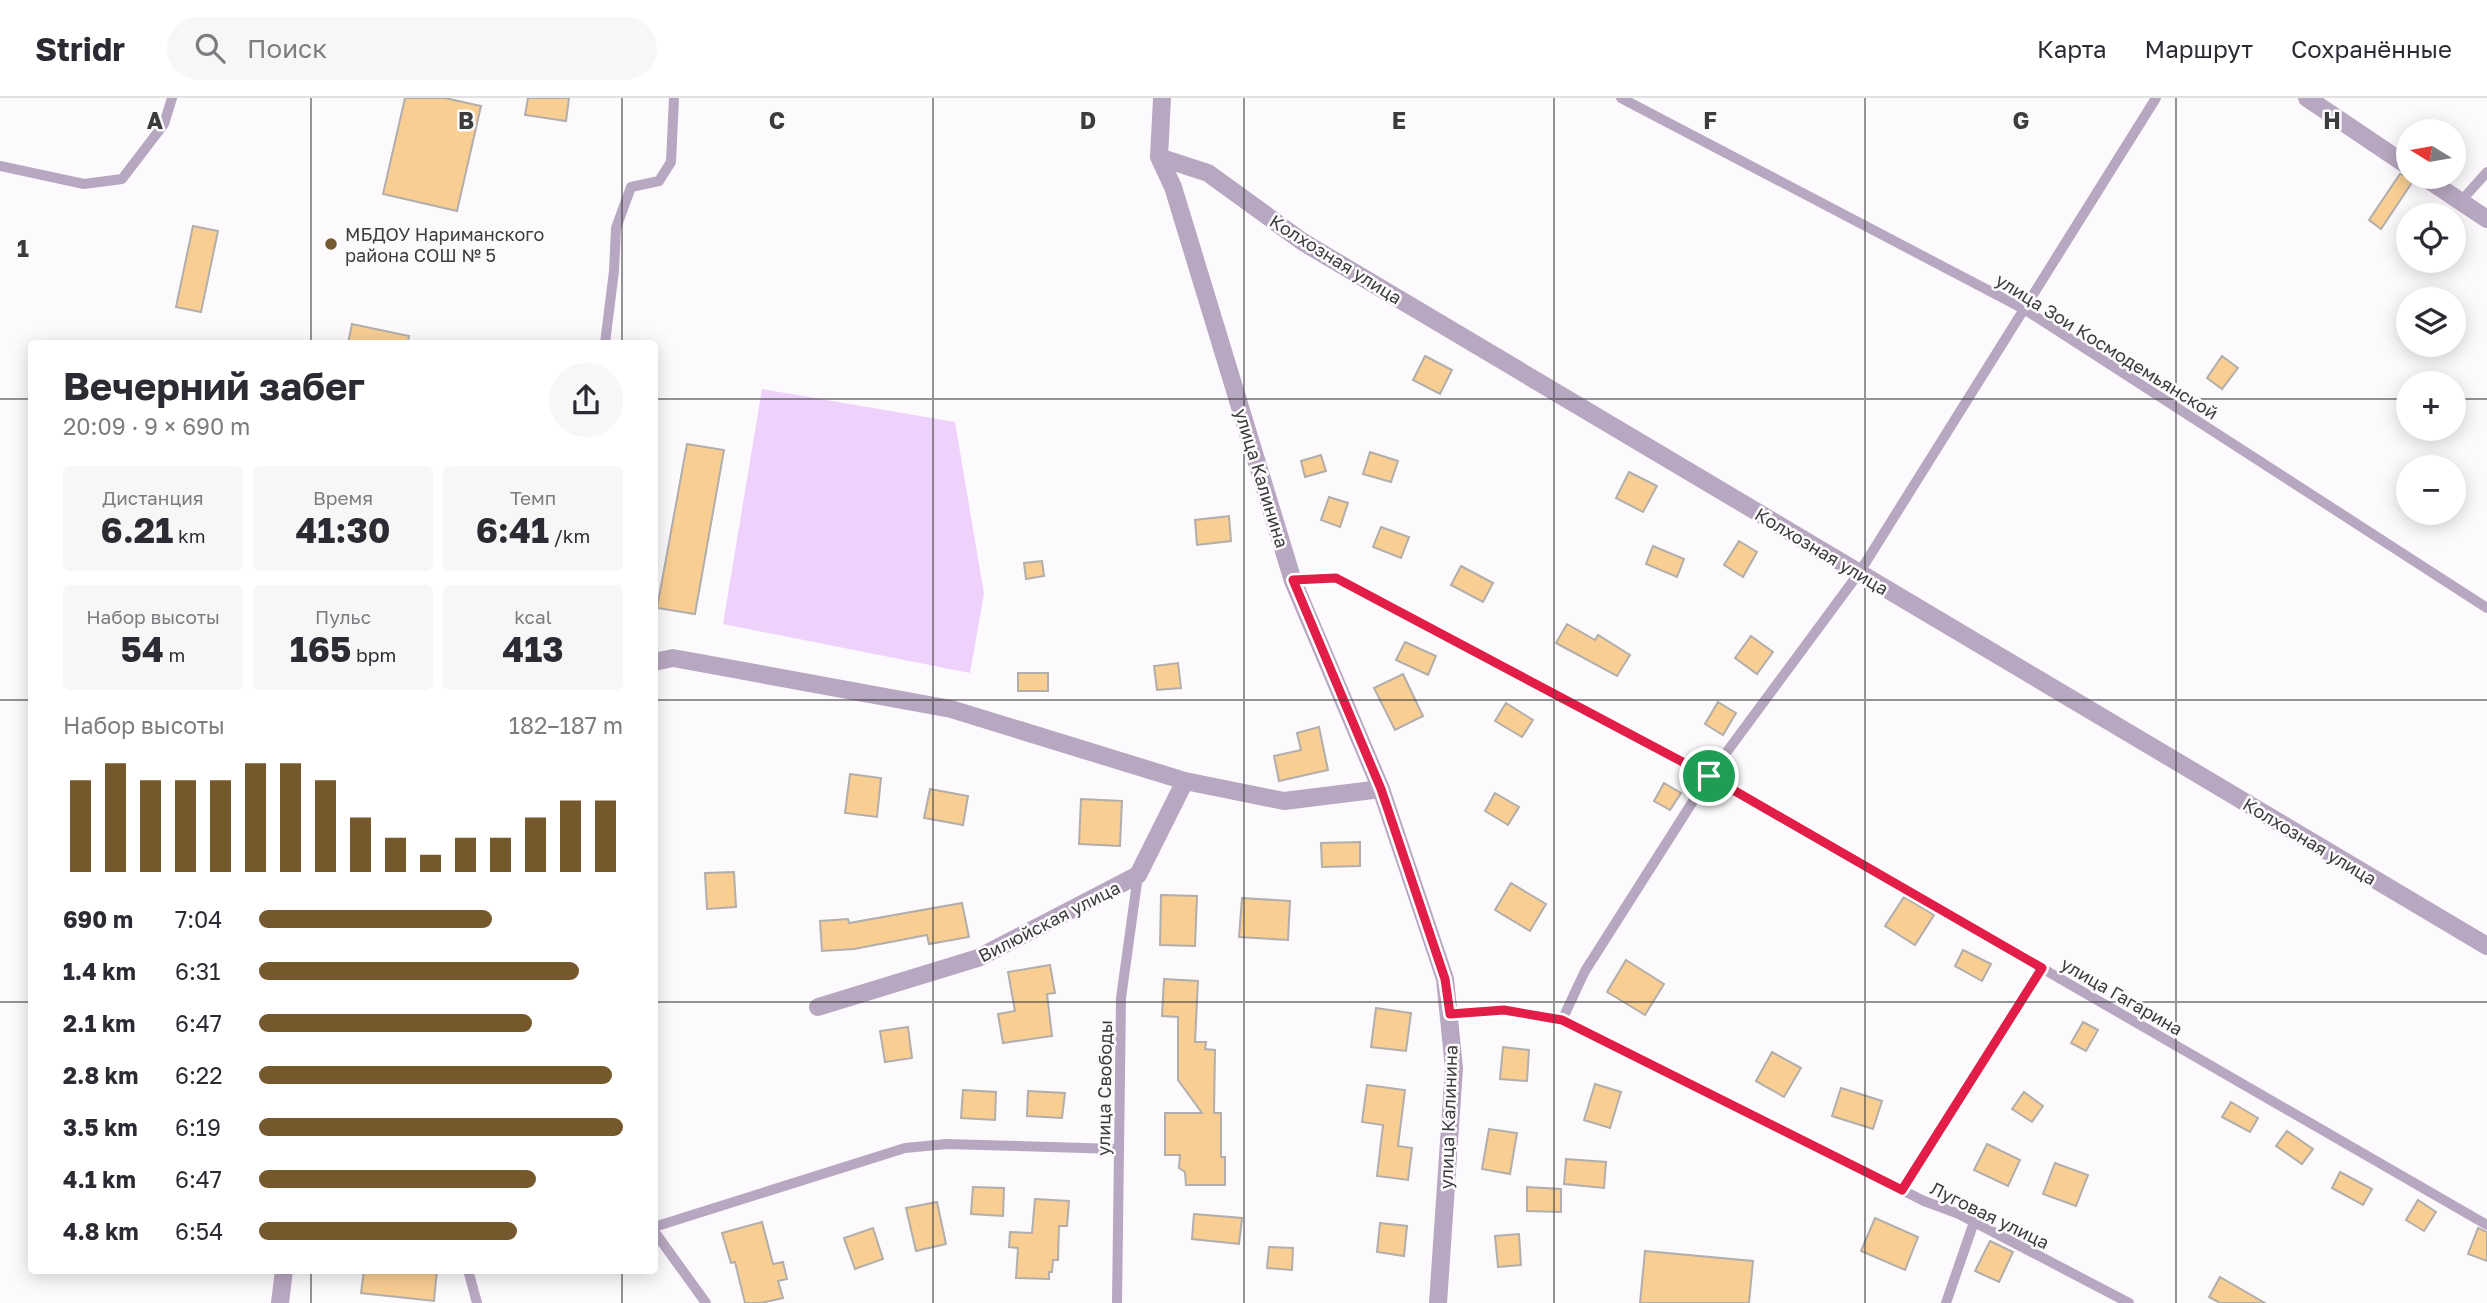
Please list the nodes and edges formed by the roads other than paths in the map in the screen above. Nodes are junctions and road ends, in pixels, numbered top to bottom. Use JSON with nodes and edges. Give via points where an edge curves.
{"nodes":[{"id":1,"x":172,"y":98,"type":"edge"},
{"id":2,"x":674,"y":98,"type":"edge"},
{"id":3,"x":1161,"y":98,"type":"edge"},
{"id":4,"x":1621,"y":98,"type":"edge"},
{"id":5,"x":2156,"y":98,"type":"edge"},
{"id":6,"x":2307,"y":98,"type":"edge"},
{"id":7,"x":1159,"y":157,"type":"junction"},
{"id":8,"x":2396,"y":158,"type":"edge"},
{"id":9,"x":0,"y":166,"type":"edge"},
{"id":10,"x":2487,"y":172,"type":"edge"},
{"id":11,"x":2442,"y":189,"type":"edge"},
{"id":12,"x":2461,"y":201,"type":"junction"},
{"id":13,"x":2487,"y":219,"type":"edge"},
{"id":14,"x":2024,"y":309,"type":"junction"},
{"id":15,"x":605,"y":340,"type":"edge"},
{"id":16,"x":1860,"y":573,"type":"junction"},
{"id":17,"x":1293,"y":580,"type":"junction"},
{"id":18,"x":2487,"y":608,"type":"edge"},
{"id":19,"x":658,"y":661,"type":"edge"},
{"id":20,"x":1709,"y":776,"type":"junction"},
{"id":21,"x":1185,"y":781,"type":"junction"},
{"id":22,"x":1381,"y":789,"type":"junction"},
{"id":23,"x":1138,"y":875,"type":"junction"},
{"id":24,"x":2487,"y":946,"type":"edge"},
{"id":25,"x":2042,"y":968,"type":"junction"},
{"id":26,"x":818,"y":1007,"type":"dead end"},
{"id":27,"x":1450,"y":1014,"type":"junction"},
{"id":28,"x":1562,"y":1020,"type":"junction"},
{"id":29,"x":1118,"y":1149,"type":"junction"},
{"id":30,"x":1902,"y":1190,"type":"junction"},
{"id":31,"x":1974,"y":1222,"type":"junction"},
{"id":32,"x":2487,"y":1225,"type":"edge"},
{"id":33,"x":658,"y":1228,"type":"edge"},
{"id":34,"x":658,"y":1235,"type":"edge"},
{"id":35,"x":284,"y":1274,"type":"edge"},
{"id":36,"x":469,"y":1274,"type":"edge"},
{"id":37,"x":280,"y":1303,"type":"edge"},
{"id":38,"x":477,"y":1303,"type":"edge"},
{"id":39,"x":706,"y":1303,"type":"edge"},
{"id":40,"x":1117,"y":1303,"type":"edge"},
{"id":41,"x":1438,"y":1303,"type":"edge"},
{"id":42,"x":1946,"y":1303,"type":"edge"},
{"id":43,"x":2129,"y":1303,"type":"edge"}],
"edges":[{"from":1,"to":9,"type":"lane","via":[[164,124],[122,179],[84,184]]},
{"from":2,"to":15,"type":"lane","via":[[671,162],[659,181],[631,187],[616,228]]},
{"from":3,"to":7,"type":"street","name":"улица Калинина"},
{"from":4,"to":14,"type":"lane","name":"улица Зои Космодемьянской"},
{"from":5,"to":14,"type":"lane"},
{"from":6,"to":8,"type":"street"},
{"from":7,"to":16,"type":"street","name":"Колхозная улица","via":[[1208,173],[1303,242]]},
{"from":7,"to":17,"type":"street","name":"улица Калинина","via":[[1173,187]]},
{"from":10,"to":12,"type":"lane"},
{"from":11,"to":12,"type":"street"},
{"from":12,"to":13,"type":"street"},
{"from":14,"to":16,"type":"lane"},
{"from":14,"to":18,"type":"lane","name":"улица Зои Космодемьянской"},
{"from":16,"to":20,"type":"lane"},
{"from":16,"to":24,"type":"street","name":"Колхозная улица"},
{"from":17,"to":20,"type":"lane","name":"улица Гагарина","via":[[1336,578]]},
{"from":17,"to":22,"type":"street","name":"улица Калинина"},
{"from":19,"to":21,"type":"street","via":[[673,658],[951,709]]},
{"from":20,"to":25,"type":"lane","name":"улица Гагарина"},
{"from":20,"to":28,"type":"lane","via":[[1585,971]]},
{"from":21,"to":22,"type":"street","via":[[1284,801]]},
{"from":21,"to":23,"type":"street","name":"Вилюйская улица"},
{"from":22,"to":27,"type":"street","name":"улица Калинина","via":[[1445,979]]},
{"from":23,"to":26,"type":"street","name":"Вилюйская улица","via":[[978,958]]},
{"from":23,"to":29,"type":"lane","name":"улица Свободы","via":[[1121,998]]},
{"from":25,"to":30,"type":"lane"},
{"from":25,"to":32,"type":"lane","name":"улица Гагарина"},
{"from":27,"to":28,"type":"lane","name":"Луговая улица","via":[[1504,1010]]},
{"from":27,"to":41,"type":"street","name":"улица Калинина","via":[[1454,1068]]},
{"from":28,"to":30,"type":"lane","name":"Луговая улица"},
{"from":29,"to":33,"type":"lane","via":[[947,1144],[905,1148]]},
{"from":29,"to":40,"type":"lane","name":"улица Свободы"},
{"from":30,"to":31,"type":"lane","name":"Луговая улица"},
{"from":31,"to":42,"type":"lane"},
{"from":31,"to":43,"type":"lane","name":"Луговая улица"},
{"from":34,"to":39,"type":"lane"},
{"from":35,"to":37,"type":"street"},
{"from":36,"to":38,"type":"lane"}]}
